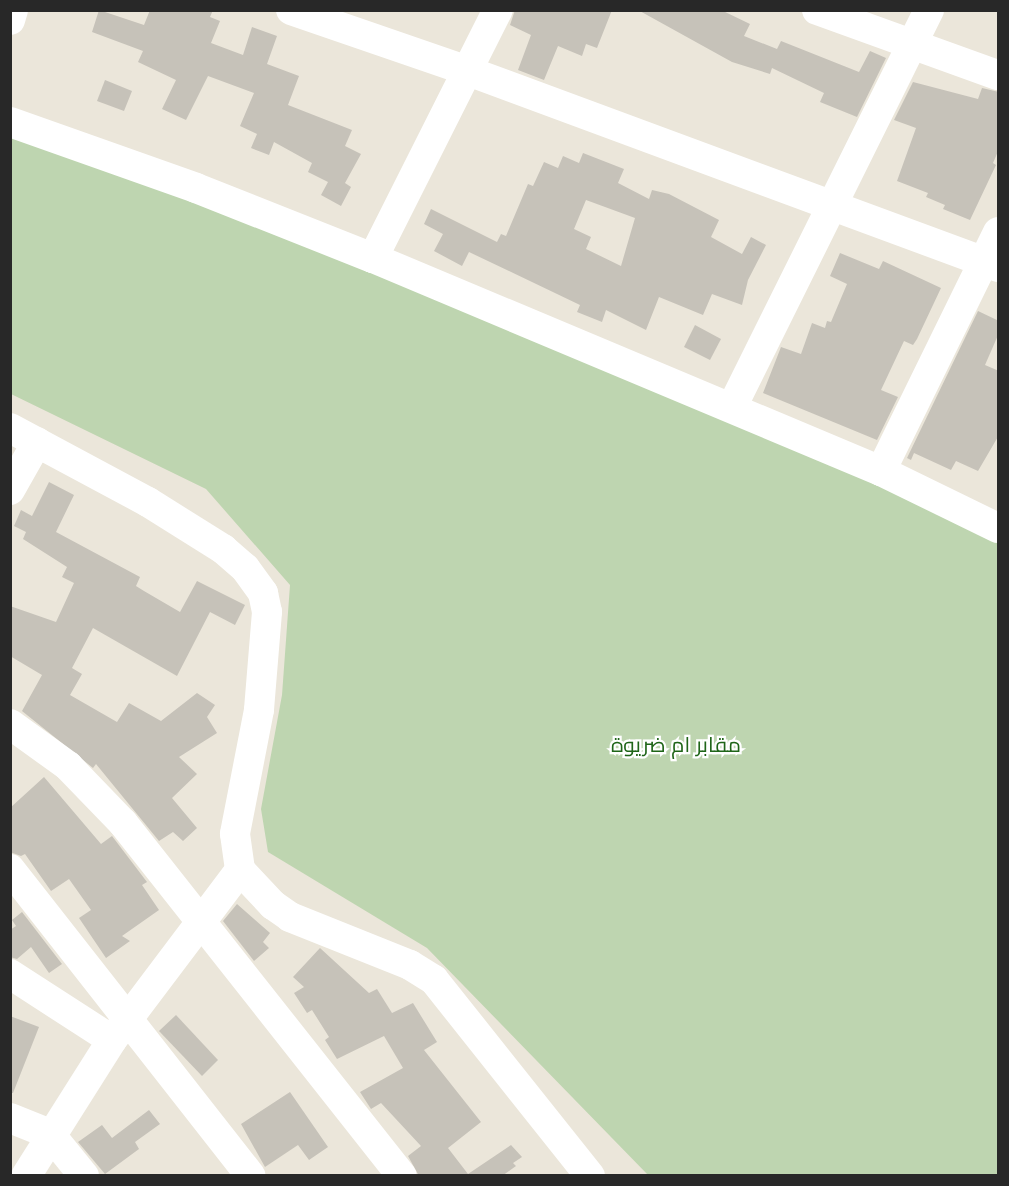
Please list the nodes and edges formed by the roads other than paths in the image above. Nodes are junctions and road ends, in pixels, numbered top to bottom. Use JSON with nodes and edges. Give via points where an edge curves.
{"nodes":[{"id":1,"x":13,"y":10,"type":"edge"},
{"id":2,"x":291,"y":10,"type":"edge"},
{"id":3,"x":498,"y":10,"type":"edge"},
{"id":4,"x":817,"y":10,"type":"edge"},
{"id":5,"x":929,"y":10,"type":"edge"},
{"id":6,"x":10,"y":20,"type":"edge"},
{"id":7,"x":913,"y":45,"type":"junction"},
{"id":8,"x":468,"y":70,"type":"junction"},
{"id":9,"x":999,"y":75,"type":"edge"},
{"id":10,"x":10,"y":122,"type":"edge"},
{"id":11,"x":833,"y":205,"type":"junction"},
{"id":12,"x":999,"y":231,"type":"edge"},
{"id":13,"x":373,"y":258,"type":"junction"},
{"id":14,"x":991,"y":264,"type":"edge"},
{"id":15,"x":732,"y":407,"type":"junction"},
{"id":16,"x":10,"y":428,"type":"edge"},
{"id":17,"x":37,"y":442,"type":"junction"},
{"id":18,"x":881,"y":471,"type":"junction"},
{"id":19,"x":10,"y":490,"type":"edge"},
{"id":20,"x":999,"y":528,"type":"edge"},
{"id":21,"x":10,"y":724,"type":"edge"},
{"id":22,"x":10,"y":870,"type":"edge"},
{"id":23,"x":240,"y":870,"type":"junction"},
{"id":24,"x":201,"y":921,"type":"junction"},
{"id":25,"x":10,"y":974,"type":"edge"},
{"id":26,"x":120,"y":1030,"type":"junction"},
{"id":27,"x":10,"y":1118,"type":"edge"},
{"id":28,"x":50,"y":1134,"type":"junction"},
{"id":29,"x":26,"y":1176,"type":"edge"},
{"id":30,"x":84,"y":1176,"type":"edge"},
{"id":31,"x":251,"y":1176,"type":"edge"},
{"id":32,"x":402,"y":1176,"type":"edge"},
{"id":33,"x":590,"y":1176,"type":"edge"}],
"edges":[{"from":1,"to":6,"type":"street"},
{"from":2,"to":8,"type":"street"},
{"from":3,"to":8,"type":"street"},
{"from":4,"to":7,"type":"street"},
{"from":5,"to":7,"type":"street"},
{"from":7,"to":9,"type":"street"},
{"from":7,"to":11,"type":"street"},
{"from":8,"to":11,"type":"street"},
{"from":8,"to":13,"type":"street"},
{"from":10,"to":13,"type":"street","via":[[196,188]]},
{"from":11,"to":14,"type":"street"},
{"from":11,"to":15,"type":"street"},
{"from":12,"to":14,"type":"street"},
{"from":13,"to":15,"type":"street"},
{"from":14,"to":18,"type":"street"},
{"from":15,"to":18,"type":"street"},
{"from":16,"to":17,"type":"street"},
{"from":17,"to":19,"type":"street"},
{"from":17,"to":23,"type":"street","via":[[148,502],[223,549],[245,568],[262,593],[267,612],[263,683],[235,834]]},
{"from":18,"to":20,"type":"street"},
{"from":21,"to":24,"type":"street","via":[[27,733],[83,782],[123,823]]},
{"from":22,"to":26,"type":"street"},
{"from":23,"to":24,"type":"street"},
{"from":23,"to":33,"type":"street","via":[[290,917],[410,965],[434,980]]},
{"from":24,"to":26,"type":"street"},
{"from":24,"to":32,"type":"street"},
{"from":25,"to":26,"type":"street"},
{"from":26,"to":28,"type":"street"},
{"from":26,"to":31,"type":"street"},
{"from":27,"to":28,"type":"street"},
{"from":28,"to":29,"type":"street"},
{"from":28,"to":30,"type":"street"}]}
